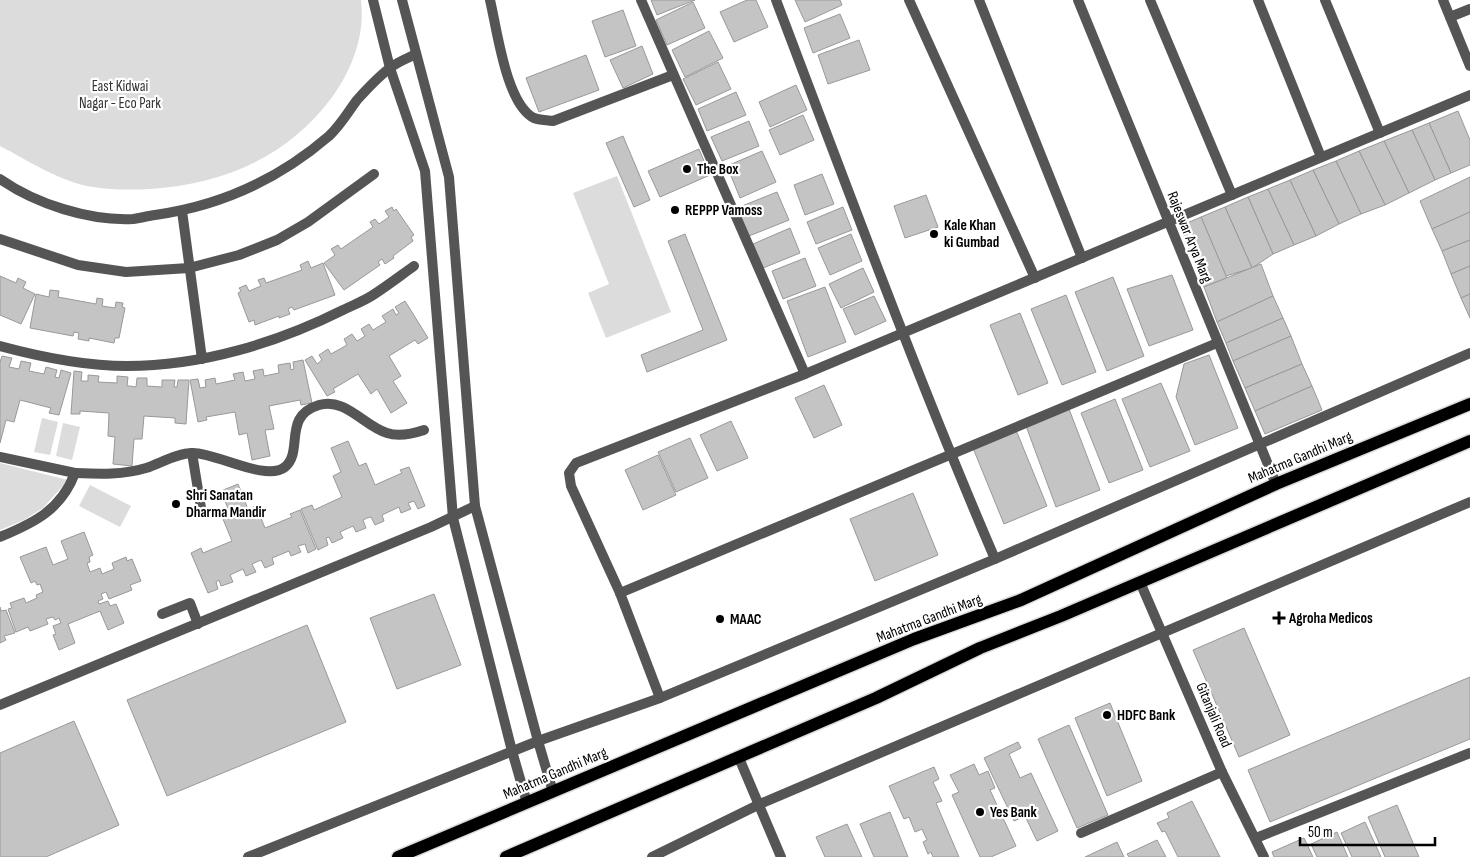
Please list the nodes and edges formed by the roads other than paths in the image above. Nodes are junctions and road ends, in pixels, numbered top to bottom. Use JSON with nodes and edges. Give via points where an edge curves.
{"nodes":[{"id":1,"x":373,"y":0,"type":"edge"},
{"id":2,"x":402,"y":0,"type":"edge"},
{"id":3,"x":490,"y":0,"type":"edge"},
{"id":4,"x":641,"y":0,"type":"edge"},
{"id":5,"x":776,"y":0,"type":"edge"},
{"id":6,"x":909,"y":0,"type":"edge"},
{"id":7,"x":979,"y":0,"type":"edge"},
{"id":8,"x":1078,"y":0,"type":"edge"},
{"id":9,"x":1150,"y":0,"type":"edge"},
{"id":10,"x":1258,"y":0,"type":"edge"},
{"id":11,"x":1325,"y":0,"type":"edge"},
{"id":12,"x":1443,"y":0,"type":"edge"},
{"id":13,"x":1470,"y":9,"type":"edge"},
{"id":14,"x":1450,"y":17,"type":"junction"},
{"id":15,"x":416,"y":54,"type":"junction"},
{"id":16,"x":1470,"y":66,"type":"edge"},
{"id":17,"x":390,"y":68,"type":"junction"},
{"id":18,"x":673,"y":75,"type":"junction"},
{"id":19,"x":1470,"y":95,"type":"edge"},
{"id":20,"x":1380,"y":132,"type":"junction"},
{"id":21,"x":1321,"y":157,"type":"junction"},
{"id":22,"x":374,"y":174,"type":"dead end"},
{"id":23,"x":0,"y":179,"type":"edge"},
{"id":24,"x":1232,"y":195,"type":"junction"},
{"id":25,"x":182,"y":211,"type":"junction"},
{"id":26,"x":1168,"y":222,"type":"junction"},
{"id":27,"x":0,"y":238,"type":"edge"},
{"id":28,"x":1082,"y":258,"type":"junction"},
{"id":29,"x":414,"y":266,"type":"dead end"},
{"id":30,"x":189,"y":268,"type":"junction"},
{"id":31,"x":1036,"y":278,"type":"junction"},
{"id":32,"x":902,"y":333,"type":"junction"},
{"id":33,"x":1217,"y":343,"type":"junction"},
{"id":34,"x":0,"y":346,"type":"edge"},
{"id":35,"x":1470,"y":353,"type":"edge"},
{"id":36,"x":202,"y":359,"type":"junction"},
{"id":37,"x":805,"y":374,"type":"junction"},
{"id":38,"x":1470,"y":404,"type":"edge"},
{"id":39,"x":424,"y":430,"type":"dead end"},
{"id":40,"x":1470,"y":441,"type":"edge"},
{"id":41,"x":1258,"y":444,"type":"junction"},
{"id":42,"x":192,"y":453,"type":"junction"},
{"id":43,"x":951,"y":455,"type":"junction"},
{"id":44,"x":0,"y":457,"type":"edge"},
{"id":45,"x":75,"y":473,"type":"junction"},
{"id":46,"x":1276,"y":484,"type":"junction"},
{"id":47,"x":1470,"y":502,"type":"edge"},
{"id":48,"x":475,"y":506,"type":"junction"},
{"id":49,"x":202,"y":514,"type":"dead end"},
{"id":50,"x":453,"y":518,"type":"junction"},
{"id":51,"x":0,"y":537,"type":"edge"},
{"id":52,"x":995,"y":559,"type":"junction"},
{"id":53,"x":1140,"y":582,"type":"junction"},
{"id":54,"x":620,"y":593,"type":"junction"},
{"id":55,"x":162,"y":614,"type":"dead end"},
{"id":56,"x":198,"y":624,"type":"junction"},
{"id":57,"x":1162,"y":632,"type":"junction"},
{"id":58,"x":660,"y":698,"type":"junction"},
{"id":59,"x":0,"y":705,"type":"edge"},
{"id":60,"x":538,"y":741,"type":"junction"},
{"id":61,"x":512,"y":751,"type":"junction"},
{"id":62,"x":1470,"y":753,"type":"edge"},
{"id":63,"x":739,"y":758,"type":"junction"},
{"id":64,"x":1222,"y":772,"type":"junction"},
{"id":65,"x":553,"y":792,"type":"junction"},
{"id":66,"x":527,"y":802,"type":"junction"},
{"id":67,"x":760,"y":804,"type":"junction"},
{"id":68,"x":1081,"y":833,"type":"dead end"},
{"id":69,"x":1256,"y":838,"type":"junction"},
{"id":70,"x":664,"y":855,"type":"edge"},
{"id":71,"x":248,"y":857,"type":"edge"},
{"id":72,"x":398,"y":857,"type":"edge"},
{"id":73,"x":506,"y":857,"type":"edge"},
{"id":74,"x":652,"y":857,"type":"edge"},
{"id":75,"x":781,"y":857,"type":"edge"},
{"id":76,"x":1264,"y":857,"type":"edge"}],
"edges":[{"from":1,"to":17,"type":"street"},
{"from":2,"to":15,"type":"street"},
{"from":3,"to":18,"type":"street","via":[[509,80],[518,104],[534,118],[553,121]]},
{"from":4,"to":18,"type":"street"},
{"from":5,"to":32,"type":"street"},
{"from":6,"to":31,"type":"street"},
{"from":7,"to":28,"type":"street"},
{"from":8,"to":26,"type":"street","name":"Rajeswar Arya Marg"},
{"from":9,"to":24,"type":"street"},
{"from":10,"to":21,"type":"street"},
{"from":11,"to":20,"type":"street"},
{"from":12,"to":14,"type":"street"},
{"from":13,"to":14,"type":"street"},
{"from":14,"to":16,"type":"street"},
{"from":15,"to":17,"type":"street"},
{"from":15,"to":48,"type":"street","via":[[449,177]]},
{"from":17,"to":25,"type":"street","via":[[330,134],[297,162],[258,184]]},
{"from":17,"to":50,"type":"street","via":[[425,171]]},
{"from":18,"to":37,"type":"street"},
{"from":19,"to":20,"type":"street"},
{"from":20,"to":21,"type":"street"},
{"from":21,"to":24,"type":"street"},
{"from":22,"to":30,"type":"street","via":[[308,222],[277,240],[239,255]]},
{"from":23,"to":25,"type":"street","via":[[47,204],[88,215],[133,219]]},
{"from":24,"to":26,"type":"street"},
{"from":25,"to":30,"type":"street"},
{"from":26,"to":28,"type":"street"},
{"from":26,"to":33,"type":"street","name":"Rajeswar Arya Marg"},
{"from":27,"to":30,"type":"street","via":[[78,266],[126,272]]},
{"from":28,"to":31,"type":"street"},
{"from":29,"to":36,"type":"street","via":[[373,295],[318,323],[260,344]]},
{"from":30,"to":36,"type":"street"},
{"from":31,"to":32,"type":"street"},
{"from":32,"to":37,"type":"street"},
{"from":32,"to":43,"type":"street"},
{"from":33,"to":41,"type":"street","name":"Rajeswar Arya Marg"},
{"from":33,"to":43,"type":"street"},
{"from":34,"to":36,"type":"street","via":[[77,362],[127,366]]},
{"from":35,"to":41,"type":"street"},
{"from":37,"to":54,"type":"street","via":[[576,463],[568,473],[571,486]]},
{"from":38,"to":46,"type":"main road","name":"Mahatma Gandhi Marg"},
{"from":39,"to":42,"type":"street","via":[[412,434],[388,433],[345,407],[320,404],[299,420],[291,458],[284,467],[275,471],[264,472]]},
{"from":40,"to":53,"type":"main road"},
{"from":41,"to":46,"type":"street","name":"Rajeswar Arya Marg"},
{"from":41,"to":52,"type":"street"},
{"from":42,"to":45,"type":"street","via":[[125,474]]},
{"from":42,"to":49,"type":"street"},
{"from":43,"to":52,"type":"street"},
{"from":43,"to":54,"type":"street"},
{"from":44,"to":45,"type":"street"},
{"from":45,"to":51,"type":"street","via":[[71,485],[46,514]]},
{"from":46,"to":65,"type":"main road","name":"Mahatma Gandhi Marg","via":[[1021,600],[914,639]]},
{"from":47,"to":57,"type":"street"},
{"from":48,"to":50,"type":"street"},
{"from":48,"to":60,"type":"street"},
{"from":50,"to":56,"type":"street"},
{"from":50,"to":61,"type":"street"},
{"from":52,"to":58,"type":"street"},
{"from":53,"to":57,"type":"street","name":"Gitanjali Road"},
{"from":53,"to":63,"type":"main road","via":[[980,648]]},
{"from":54,"to":58,"type":"street"},
{"from":55,"to":56,"type":"street","via":[[190,603]]},
{"from":56,"to":59,"type":"street"},
{"from":57,"to":64,"type":"street","name":"Gitanjali Road"},
{"from":57,"to":67,"type":"street"},
{"from":58,"to":60,"type":"street"},
{"from":60,"to":61,"type":"street"},
{"from":60,"to":65,"type":"street"},
{"from":61,"to":66,"type":"street"},
{"from":61,"to":71,"type":"street"},
{"from":62,"to":69,"type":"street"},
{"from":63,"to":67,"type":"street"},
{"from":63,"to":73,"type":"main road"},
{"from":64,"to":68,"type":"street"},
{"from":64,"to":69,"type":"street","name":"Gitanjali Road"},
{"from":65,"to":66,"type":"main road","name":"Mahatma Gandhi Marg"},
{"from":66,"to":72,"type":"main road","name":"Mahatma Gandhi Marg"},
{"from":67,"to":70,"type":"street"},
{"from":67,"to":75,"type":"street"},
{"from":69,"to":76,"type":"street","name":"Gitanjali Road"},
{"from":70,"to":74,"type":"street"}]}
